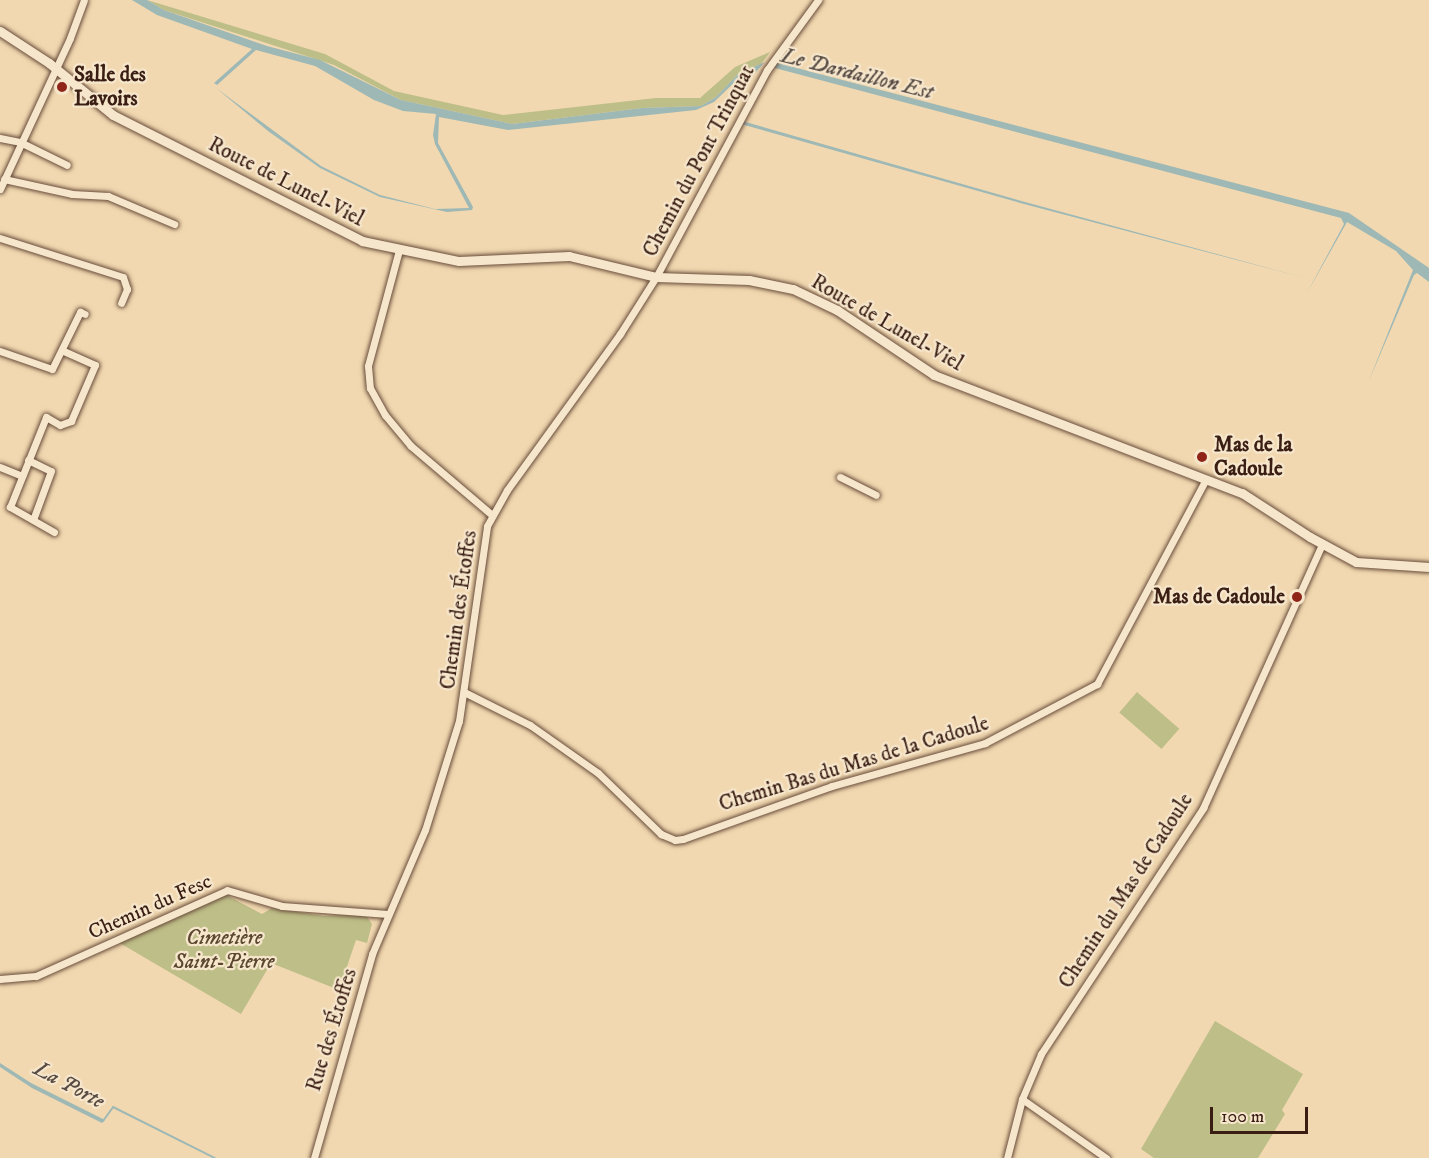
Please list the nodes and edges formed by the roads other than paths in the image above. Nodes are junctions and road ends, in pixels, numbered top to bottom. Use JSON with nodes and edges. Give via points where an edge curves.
{"nodes":[{"id":1,"x":84,"y":0,"type":"edge"},
{"id":2,"x":817,"y":2,"type":"edge"},
{"id":3,"x":0,"y":31,"type":"edge"},
{"id":4,"x":56,"y":68,"type":"junction"},
{"id":5,"x":0,"y":138,"type":"edge"},
{"id":6,"x":20,"y":142,"type":"junction"},
{"id":7,"x":67,"y":165,"type":"dead end"},
{"id":8,"x":4,"y":178,"type":"junction"},
{"id":9,"x":0,"y":189,"type":"edge"},
{"id":10,"x":174,"y":224,"type":"dead end"},
{"id":11,"x":0,"y":238,"type":"edge"},
{"id":12,"x":399,"y":250,"type":"junction"},
{"id":13,"x":656,"y":277,"type":"junction"},
{"id":14,"x":121,"y":303,"type":"dead end"},
{"id":15,"x":86,"y":314,"type":"dead end"},
{"id":16,"x":0,"y":351,"type":"edge"},
{"id":17,"x":63,"y":351,"type":"junction"},
{"id":18,"x":28,"y":460,"type":"junction"},
{"id":19,"x":0,"y":467,"type":"edge"},
{"id":20,"x":22,"y":476,"type":"junction"},
{"id":21,"x":840,"y":477,"type":"dead end"},
{"id":22,"x":1206,"y":479,"type":"junction"},
{"id":23,"x":876,"y":495,"type":"dead end"},
{"id":24,"x":492,"y":515,"type":"junction"},
{"id":25,"x":33,"y":520,"type":"junction"},
{"id":26,"x":54,"y":532,"type":"dead end"},
{"id":27,"x":1322,"y":545,"type":"junction"},
{"id":28,"x":1429,"y":567,"type":"edge"},
{"id":29,"x":464,"y":692,"type":"junction"},
{"id":30,"x":388,"y":914,"type":"junction"},
{"id":31,"x":0,"y":979,"type":"edge"},
{"id":32,"x":1022,"y":1099,"type":"junction"},
{"id":33,"x":314,"y":1158,"type":"edge"},
{"id":34,"x":1007,"y":1158,"type":"edge"},
{"id":35,"x":1106,"y":1158,"type":"edge"}],
"edges":[{"from":1,"to":4,"type":"street"},
{"from":2,"to":13,"type":"street","name":"Chemin du Pont Trinquat","via":[[776,54]]},
{"from":3,"to":4,"type":"street","name":"Route de Lunel-Viel"},
{"from":4,"to":6,"type":"street"},
{"from":4,"to":12,"type":"street","name":"Route de Lunel-Viel","via":[[100,107],[136,128],[224,169],[340,232]]},
{"from":5,"to":6,"type":"street"},
{"from":6,"to":7,"type":"street"},
{"from":6,"to":8,"type":"street"},
{"from":8,"to":9,"type":"street"},
{"from":8,"to":10,"type":"street","via":[[72,194],[108,196]]},
{"from":11,"to":14,"type":"street","via":[[123,277],[127,289]]},
{"from":12,"to":13,"type":"street","name":"Route de Lunel-Viel","via":[[459,261],[568,256]]},
{"from":12,"to":24,"type":"street","via":[[370,357],[368,381],[379,406],[411,446]]},
{"from":13,"to":22,"type":"street","name":"Route de Lunel-Viel","via":[[749,280],[793,290],[837,310],[934,375]]},
{"from":13,"to":24,"type":"street","name":"Chemin des Étoffes"},
{"from":15,"to":17,"type":"street","via":[[80,312]]},
{"from":16,"to":17,"type":"street","via":[[48,370],[56,367]]},
{"from":17,"to":18,"type":"street","via":[[95,365],[72,421],[60,425],[46,417]]},
{"from":18,"to":20,"type":"street"},
{"from":18,"to":25,"type":"street","via":[[51,471]]},
{"from":19,"to":20,"type":"street"},
{"from":20,"to":25,"type":"street","via":[[10,507]]},
{"from":21,"to":23,"type":"street"},
{"from":22,"to":27,"type":"street","name":"Route de Lunel-Viel","via":[[1242,493]]},
{"from":22,"to":29,"type":"street","name":"Chemin Bas du Mas de la Cadoule","via":[[1097,684],[993,740],[832,786],[683,839],[661,834],[598,773],[531,725]]},
{"from":24,"to":29,"type":"street","name":"Chemin des Étoffes","via":[[483,540]]},
{"from":25,"to":26,"type":"street"},
{"from":27,"to":28,"type":"street","name":"Route de Lunel-Viel","via":[[1367,564]]},
{"from":27,"to":32,"type":"street","name":"Chemin du Mas de Cadoule","via":[[1203,808],[1047,1046]]},
{"from":29,"to":30,"type":"street","name":"Chemin des Étoffes","via":[[425,830]]},
{"from":30,"to":31,"type":"street","name":"Chemin du Fesc","via":[[282,906],[227,890],[36,976]]},
{"from":30,"to":33,"type":"street","name":"Rue des Étoffes","via":[[372,954]]},
{"from":32,"to":34,"type":"street","name":"Chemin du Mas de Cadoule"},
{"from":32,"to":35,"type":"street"}]}
